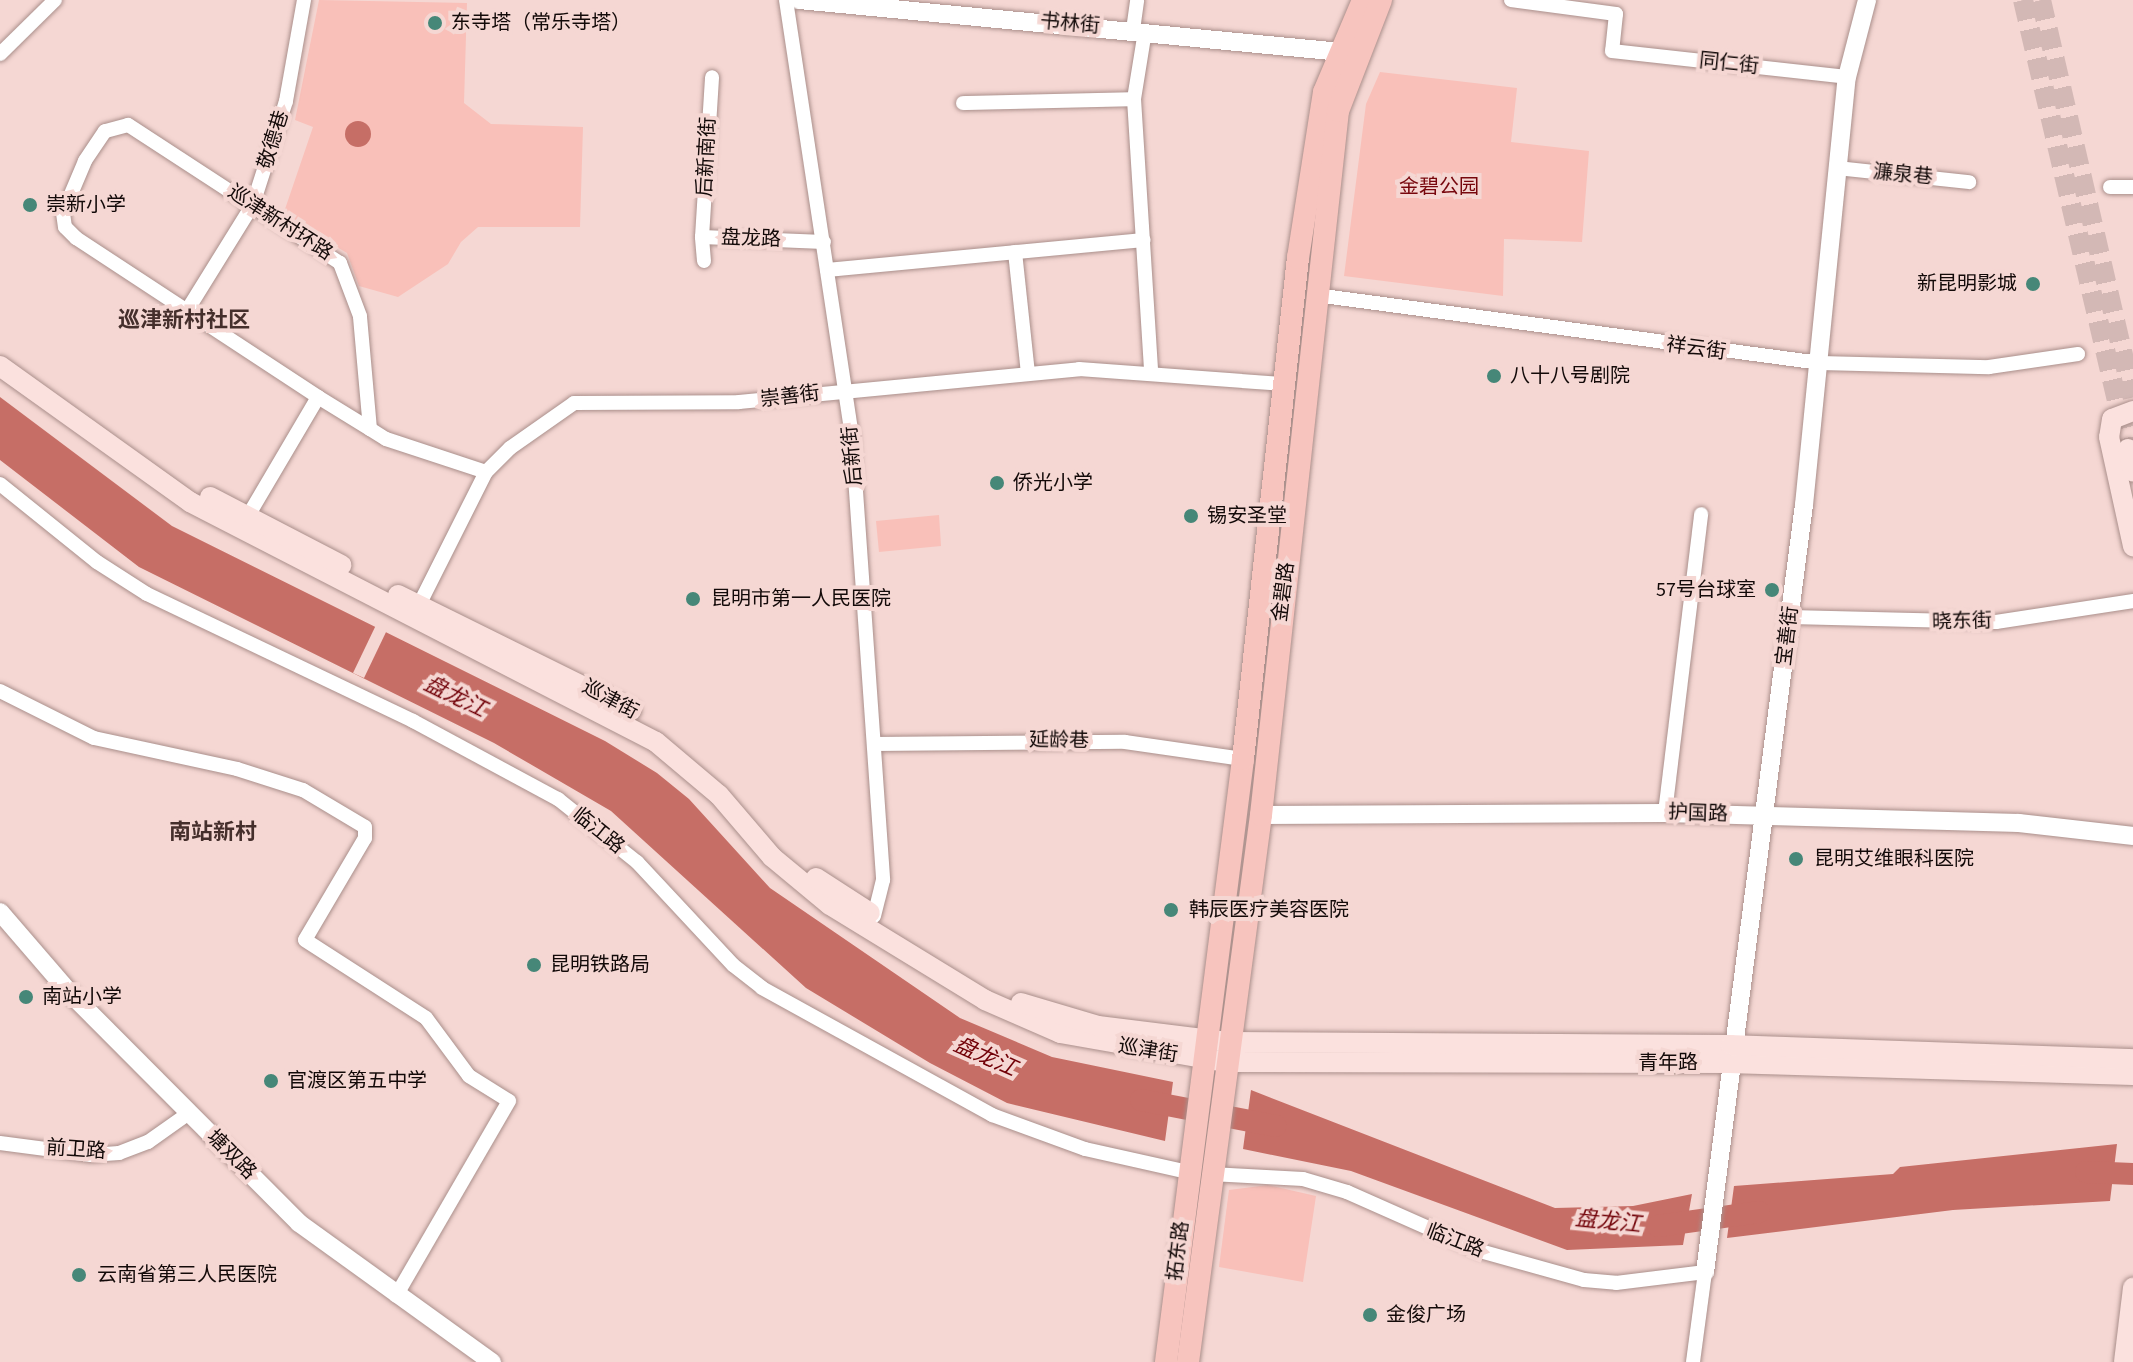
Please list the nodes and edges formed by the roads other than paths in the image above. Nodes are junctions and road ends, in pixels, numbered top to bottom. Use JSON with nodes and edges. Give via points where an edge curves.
{"nodes":[{"id":1,"x":55,"y":0,"type":"edge"},
{"id":2,"x":304,"y":0,"type":"edge"},
{"id":3,"x":786,"y":0,"type":"edge"},
{"id":4,"x":799,"y":0,"type":"edge"},
{"id":5,"x":1137,"y":0,"type":"edge"},
{"id":6,"x":1363,"y":0,"type":"edge"},
{"id":7,"x":1381,"y":0,"type":"edge"},
{"id":8,"x":1511,"y":0,"type":"edge"},
{"id":9,"x":1867,"y":0,"type":"edge"},
{"id":10,"x":1139,"y":30,"type":"junction"},
{"id":11,"x":1341,"y":52,"type":"junction"},
{"id":12,"x":0,"y":54,"type":"edge"},
{"id":13,"x":712,"y":77,"type":"dead end"},
{"id":14,"x":1847,"y":77,"type":"junction"},
{"id":15,"x":1134,"y":99,"type":"junction"},
{"id":16,"x":963,"y":103,"type":"dead end"},
{"id":17,"x":1837,"y":168,"type":"junction"},
{"id":18,"x":1969,"y":182,"type":"dead end"},
{"id":19,"x":2110,"y":187,"type":"dead end"},
{"id":20,"x":2133,"y":187,"type":"edge"},
{"id":21,"x":253,"y":204,"type":"junction"},
{"id":22,"x":702,"y":237,"type":"junction"},
{"id":23,"x":1144,"y":240,"type":"junction"},
{"id":24,"x":824,"y":242,"type":"junction"},
{"id":25,"x":1015,"y":252,"type":"junction"},
{"id":26,"x":704,"y":261,"type":"dead end"},
{"id":27,"x":827,"y":270,"type":"junction"},
{"id":28,"x":1316,"y":295,"type":"junction"},
{"id":29,"x":188,"y":309,"type":"junction"},
{"id":30,"x":0,"y":351,"type":"edge"},
{"id":31,"x":2078,"y":354,"type":"dead end"},
{"id":32,"x":1820,"y":363,"type":"junction"},
{"id":33,"x":0,"y":366,"type":"edge"},
{"id":34,"x":1028,"y":373,"type":"junction"},
{"id":35,"x":1151,"y":373,"type":"junction"},
{"id":36,"x":1281,"y":384,"type":"junction"},
{"id":37,"x":846,"y":390,"type":"junction"},
{"id":38,"x":318,"y":397,"type":"junction"},
{"id":39,"x":2133,"y":411,"type":"edge"},
{"id":40,"x":370,"y":429,"type":"junction"},
{"id":41,"x":2128,"y":449,"type":"dead end"},
{"id":42,"x":2133,"y":471,"type":"edge"},
{"id":43,"x":486,"y":472,"type":"junction"},
{"id":44,"x":0,"y":484,"type":"edge"},
{"id":45,"x":1701,"y":514,"type":"dead end"},
{"id":46,"x":248,"y":516,"type":"junction"},
{"id":47,"x":2133,"y":546,"type":"edge"},
{"id":48,"x":2133,"y":601,"type":"edge"},
{"id":49,"x":416,"y":612,"type":"junction"},
{"id":50,"x":1790,"y":617,"type":"junction"},
{"id":51,"x":0,"y":691,"type":"edge"},
{"id":52,"x":874,"y":744,"type":"junction"},
{"id":53,"x":1243,"y":759,"type":"junction"},
{"id":54,"x":1665,"y":813,"type":"junction"},
{"id":55,"x":1261,"y":815,"type":"junction"},
{"id":56,"x":1766,"y":816,"type":"junction"},
{"id":57,"x":2124,"y":835,"type":"edge"},
{"id":58,"x":0,"y":912,"type":"edge"},
{"id":59,"x":874,"y":916,"type":"junction"},
{"id":60,"x":1228,"y":1052,"type":"junction"},
{"id":61,"x":1730,"y":1054,"type":"junction"},
{"id":62,"x":1203,"y":1057,"type":"junction"},
{"id":63,"x":2133,"y":1059,"type":"edge"},
{"id":64,"x":2133,"y":1075,"type":"edge"},
{"id":65,"x":189,"y":1113,"type":"junction"},
{"id":66,"x":1191,"y":1141,"type":"joint"},
{"id":67,"x":0,"y":1143,"type":"edge"},
{"id":68,"x":1215,"y":1143,"type":"joint"},
{"id":69,"x":1188,"y":1172,"type":"junction"},
{"id":70,"x":1211,"y":1174,"type":"junction"},
{"id":71,"x":1705,"y":1272,"type":"junction"},
{"id":72,"x":2133,"y":1288,"type":"edge"},
{"id":73,"x":396,"y":1296,"type":"junction"},
{"id":74,"x":492,"y":1362,"type":"edge"},
{"id":75,"x":1166,"y":1362,"type":"edge"},
{"id":76,"x":1188,"y":1362,"type":"edge"},
{"id":77,"x":1693,"y":1362,"type":"edge"},
{"id":78,"x":2124,"y":1362,"type":"edge"}],
"edges":[{"from":1,"to":12,"type":"street"},
{"from":2,"to":21,"type":"street","name":"敬德巷","via":[[286,101]]},
{"from":3,"to":24,"type":"street","name":"后新街"},
{"from":4,"to":10,"type":"street","name":"书林街"},
{"from":5,"to":10,"type":"street"},
{"from":6,"to":11,"type":"main road","name":"金碧路"},
{"from":7,"to":28,"type":"main road","name":"金碧路","via":[[1338,111]]},
{"from":8,"to":14,"type":"street","name":"同仁街","via":[[1616,14],[1612,51]]},
{"from":9,"to":14,"type":"street","name":"宝善街"},
{"from":10,"to":11,"type":"street","name":"书林街"},
{"from":10,"to":15,"type":"street"},
{"from":11,"to":36,"type":"main road","name":"金碧路","via":[[1324,92]]},
{"from":13,"to":22,"type":"street","name":"后新南街"},
{"from":14,"to":17,"type":"street","name":"宝善街"},
{"from":15,"to":16,"type":"street"},
{"from":15,"to":23,"type":"street"},
{"from":17,"to":18,"type":"street","name":"濂泉巷"},
{"from":17,"to":32,"type":"street","name":"宝善街"},
{"from":19,"to":20,"type":"street"},
{"from":21,"to":29,"type":"street","name":"敬德巷"},
{"from":21,"to":29,"type":"street","name":"巡津新村环路","via":[[128,125],[105,131],[85,161],[63,213],[65,227]]},
{"from":21,"to":40,"type":"street","name":"巡津新村环路","via":[[328,252],[350,281],[360,316]]},
{"from":22,"to":24,"type":"street","name":"盘龙路"},
{"from":22,"to":26,"type":"street","name":"盘龙路"},
{"from":23,"to":25,"type":"street"},
{"from":23,"to":35,"type":"street"},
{"from":24,"to":27,"type":"street","name":"后新街"},
{"from":25,"to":27,"type":"street"},
{"from":25,"to":34,"type":"street"},
{"from":27,"to":37,"type":"street","name":"后新街"},
{"from":28,"to":32,"type":"street","name":"祥云街"},
{"from":28,"to":55,"type":"main road","name":"金碧路"},
{"from":29,"to":38,"type":"street","name":"巡津新村环路"},
{"from":30,"to":46,"type":"main road","name":"巡津街","via":[[160,468]]},
{"from":31,"to":32,"type":"street","name":"祥云街","via":[[1989,367]]},
{"from":32,"to":50,"type":"street","name":"宝善街"},
{"from":33,"to":49,"type":"main road","name":"巡津街","via":[[190,502]]},
{"from":34,"to":35,"type":"street","name":"崇善街"},
{"from":34,"to":37,"type":"street","name":"崇善街"},
{"from":35,"to":36,"type":"street","name":"崇善街"},
{"from":36,"to":53,"type":"main road","name":"金碧路"},
{"from":37,"to":43,"type":"street","name":"崇善街","via":[[739,402],[574,403],[510,448]]},
{"from":37,"to":52,"type":"street","name":"后新街"},
{"from":38,"to":40,"type":"street","name":"巡津新村环路"},
{"from":38,"to":46,"type":"street"},
{"from":39,"to":47,"type":"main road","via":[[2112,419],[2109,437]]},
{"from":40,"to":43,"type":"street"},
{"from":41,"to":42,"type":"main road"},
{"from":43,"to":49,"type":"street","name":"崇善街"},
{"from":44,"to":69,"type":"street","name":"临江路","via":[[97,562],[147,594],[413,721],[558,799],[637,862],[733,965],[762,988],[992,1115],[1085,1149]]},
{"from":45,"to":54,"type":"street"},
{"from":46,"to":49,"type":"main road","name":"巡津街"},
{"from":48,"to":50,"type":"street","name":"晓东街","via":[[1996,622]]},
{"from":49,"to":59,"type":"main road","name":"巡津街","via":[[594,690],[668,735],[726,785],[790,858]]},
{"from":49,"to":62,"type":"main road","name":"巡津街","via":[[656,742],[719,795],[794,877],[985,1000],[1090,1042]]},
{"from":50,"to":56,"type":"street","name":"宝善街"},
{"from":51,"to":73,"type":"street","via":[[94,738],[237,769],[303,790],[365,827],[365,838],[305,940],[426,1018],[469,1076],[509,1101]]},
{"from":52,"to":53,"type":"street","name":"延龄巷","via":[[1125,742]]},
{"from":52,"to":59,"type":"street","name":"后新街","via":[[883,880]]},
{"from":53,"to":62,"type":"main road","name":"金碧路"},
{"from":54,"to":55,"type":"street","name":"护国路"},
{"from":54,"to":56,"type":"street","name":"护国路"},
{"from":55,"to":60,"type":"main road","name":"金碧路"},
{"from":56,"to":57,"type":"street","name":"护国路","via":[[2019,823]]},
{"from":56,"to":61,"type":"street","name":"宝善街"},
{"from":58,"to":65,"type":"street","name":"塘双路","via":[[69,992]]},
{"from":59,"to":62,"type":"main road","name":"巡津街","via":[[1032,1008]]},
{"from":60,"to":61,"type":"main road","name":"青年路"},
{"from":60,"to":62,"type":"main road","name":"青年路"},
{"from":60,"to":68,"type":"main road","name":"金碧路"},
{"from":61,"to":63,"type":"main road","name":"青年路"},
{"from":61,"to":64,"type":"main road","name":"青年路"},
{"from":61,"to":71,"type":"street","name":"宝善街"},
{"from":62,"to":66,"type":"main road","name":"金碧路"},
{"from":65,"to":67,"type":"street","name":"前卫路","via":[[148,1142],[119,1153],[91,1155]]},
{"from":65,"to":73,"type":"street","name":"塘双路","via":[[299,1223]]},
{"from":66,"to":69,"type":"main road","name":"拓东路"},
{"from":68,"to":70,"type":"main road","name":"拓东路"},
{"from":69,"to":75,"type":"main road","name":"拓东路"},
{"from":70,"to":71,"type":"street","name":"临江路","via":[[1303,1179],[1347,1192],[1480,1251],[1584,1280],[1616,1283]]},
{"from":70,"to":76,"type":"main road","name":"拓东路"},
{"from":71,"to":77,"type":"street"},
{"from":72,"to":78,"type":"main road"},
{"from":73,"to":74,"type":"street","name":"塘双路"}]}
